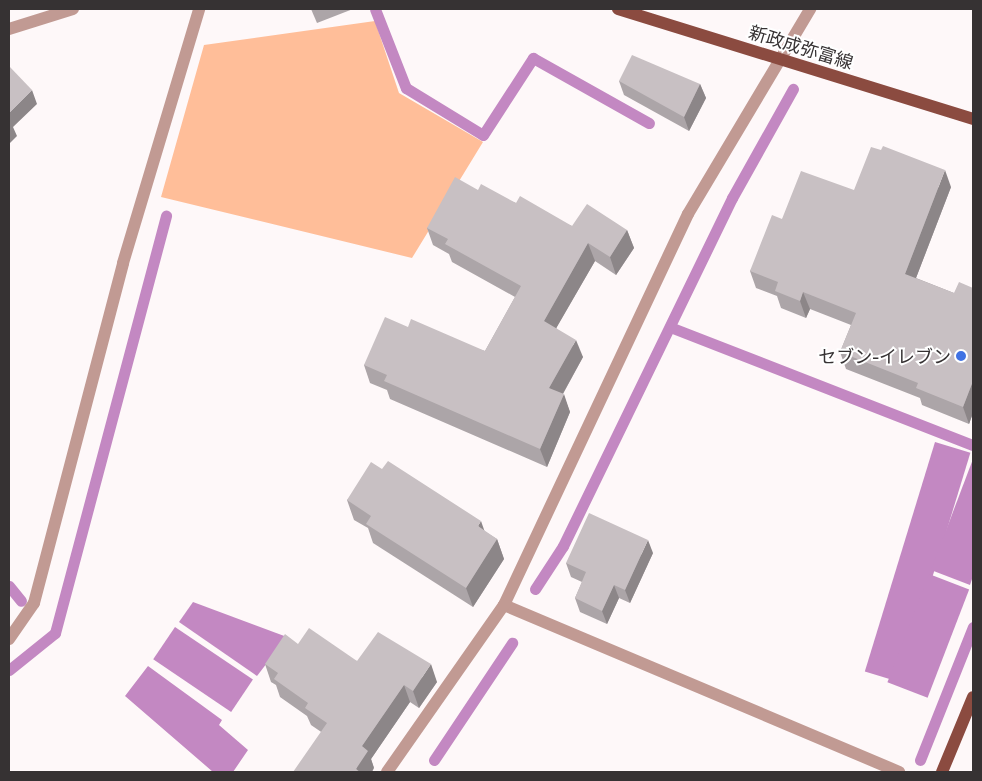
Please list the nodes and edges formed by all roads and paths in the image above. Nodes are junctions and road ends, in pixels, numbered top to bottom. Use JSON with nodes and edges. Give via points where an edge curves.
{"nodes":[{"id":1,"x":73,"y":9,"type":"edge"},
{"id":2,"x":199,"y":9,"type":"edge"},
{"id":3,"x":618,"y":9,"type":"edge"},
{"id":4,"x":810,"y":9,"type":"edge"},
{"id":5,"x":9,"y":29,"type":"edge"},
{"id":6,"x":783,"y":59,"type":"junction"},
{"id":7,"x":973,"y":120,"type":"edge"},
{"id":8,"x":504,"y":605,"type":"junction"},
{"id":9,"x":9,"y":639,"type":"edge"},
{"id":10,"x":973,"y":696,"type":"edge"},
{"id":11,"x":387,"y":772,"type":"edge"},
{"id":12,"x":899,"y":772,"type":"edge"},
{"id":13,"x":942,"y":772,"type":"edge"}],
"edges":[{"from":1,"to":5,"type":"street"},
{"from":2,"to":9,"type":"street","via":[[124,263],[34,603]]},
{"from":3,"to":6,"type":"main road","name":"新政成弥富線"},
{"from":4,"to":6,"type":"street"},
{"from":6,"to":7,"type":"main road","name":"新政成弥富線"},
{"from":6,"to":8,"type":"street","via":[[688,214]]},
{"from":8,"to":11,"type":"street"},
{"from":8,"to":12,"type":"street"},
{"from":10,"to":13,"type":"main road"}]}
